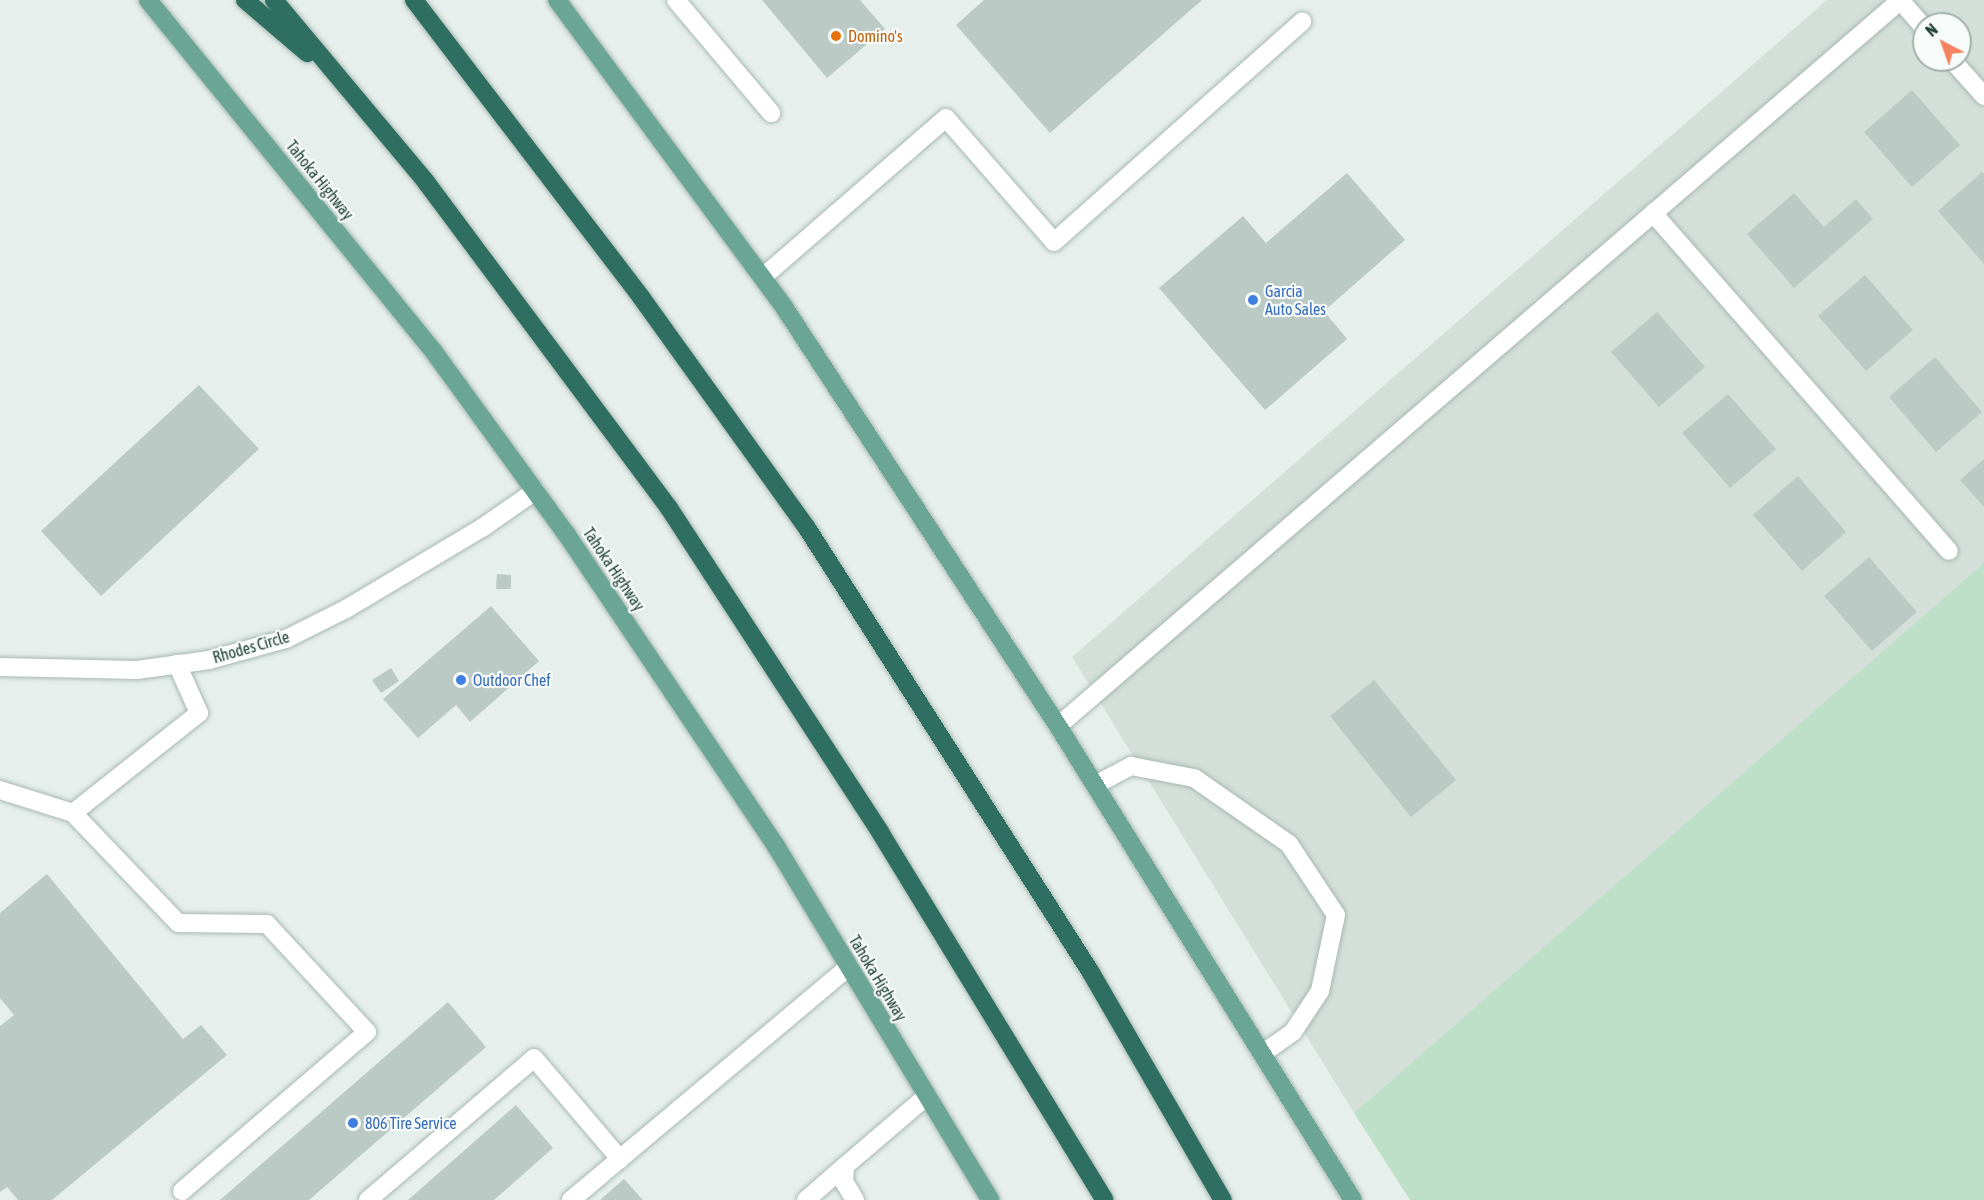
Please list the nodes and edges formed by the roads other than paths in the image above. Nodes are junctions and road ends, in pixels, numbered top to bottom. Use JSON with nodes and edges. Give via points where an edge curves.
{"nodes":[{"id":1,"x":148,"y":0,"type":"edge"},
{"id":2,"x":245,"y":0,"type":"edge"},
{"id":3,"x":274,"y":0,"type":"edge"},
{"id":4,"x":557,"y":0,"type":"edge"},
{"id":5,"x":676,"y":0,"type":"edge"},
{"id":6,"x":1901,"y":0,"type":"edge"},
{"id":7,"x":415,"y":1,"type":"edge"},
{"id":8,"x":1912,"y":13,"type":"edge"},
{"id":9,"x":1302,"y":22,"type":"dead end"},
{"id":10,"x":1963,"y":72,"type":"edge"},
{"id":11,"x":344,"y":84,"type":"junction"},
{"id":12,"x":1984,"y":96,"type":"edge"},
{"id":13,"x":771,"y":113,"type":"dead end"},
{"id":14,"x":1653,"y":213,"type":"junction"},
{"id":15,"x":763,"y":277,"type":"junction"},
{"id":16,"x":535,"y":491,"type":"junction"},
{"id":17,"x":1949,"y":551,"type":"dead end"},
{"id":18,"x":177,"y":664,"type":"junction"},
{"id":19,"x":0,"y":667,"type":"edge"},
{"id":20,"x":1058,"y":726,"type":"junction"},
{"id":21,"x":1095,"y":785,"type":"junction"},
{"id":22,"x":0,"y":790,"type":"edge"},
{"id":23,"x":73,"y":813,"type":"junction"},
{"id":24,"x":849,"y":967,"type":"junction"},
{"id":25,"x":1262,"y":1054,"type":"junction"},
{"id":26,"x":927,"y":1096,"type":"junction"},
{"id":27,"x":620,"y":1158,"type":"junction"},
{"id":28,"x":845,"y":1166,"type":"junction"},
{"id":29,"x":182,"y":1191,"type":"dead end"},
{"id":30,"x":368,"y":1200,"type":"edge"},
{"id":31,"x":570,"y":1200,"type":"edge"},
{"id":32,"x":806,"y":1200,"type":"edge"},
{"id":33,"x":855,"y":1200,"type":"edge"},
{"id":34,"x":990,"y":1200,"type":"edge"},
{"id":35,"x":1105,"y":1200,"type":"edge"},
{"id":36,"x":1223,"y":1200,"type":"edge"},
{"id":37,"x":1353,"y":1200,"type":"edge"}],
"edges":[{"from":1,"to":16,"type":"main road","name":"Tahoka Highway","via":[[434,352]]},
{"from":2,"to":11,"type":"highway"},
{"from":3,"to":11,"type":"highway"},
{"from":4,"to":15,"type":"main road"},
{"from":5,"to":13,"type":"street"},
{"from":6,"to":8,"type":"street"},
{"from":6,"to":14,"type":"street"},
{"from":7,"to":36,"type":"highway","via":[[641,297],[807,528],[1089,971]]},
{"from":9,"to":15,"type":"street","via":[[1054,242],[946,118]]},
{"from":10,"to":12,"type":"street"},
{"from":11,"to":35,"type":"highway","via":[[426,182],[669,508],[892,852]]},
{"from":14,"to":17,"type":"street"},
{"from":14,"to":20,"type":"street"},
{"from":15,"to":20,"type":"main road"},
{"from":16,"to":18,"type":"street","name":"Rhodes Circle","via":[[472,534],[346,609],[286,639]]},
{"from":16,"to":24,"type":"main road","name":"Tahoka Highway","via":[[776,846]]},
{"from":18,"to":19,"type":"street","name":"Rhodes Circle","via":[[82,672]]},
{"from":18,"to":23,"type":"street","via":[[199,713]]},
{"from":20,"to":21,"type":"main road"},
{"from":21,"to":25,"type":"main road"},
{"from":21,"to":25,"type":"street","via":[[1131,766],[1194,778],[1289,844],[1336,915],[1320,991],[1293,1032]]},
{"from":22,"to":23,"type":"street"},
{"from":23,"to":29,"type":"street","via":[[178,923],[267,924],[367,1032]]},
{"from":24,"to":26,"type":"main road","name":"Tahoka Highway"},
{"from":24,"to":27,"type":"street"},
{"from":25,"to":37,"type":"main road"},
{"from":26,"to":28,"type":"street"},
{"from":26,"to":34,"type":"main road","name":"Tahoka Highway"},
{"from":27,"to":30,"type":"street","via":[[534,1058]]},
{"from":27,"to":31,"type":"street"},
{"from":28,"to":32,"type":"street"},
{"from":28,"to":33,"type":"street","via":[[844,1182]]}]}
